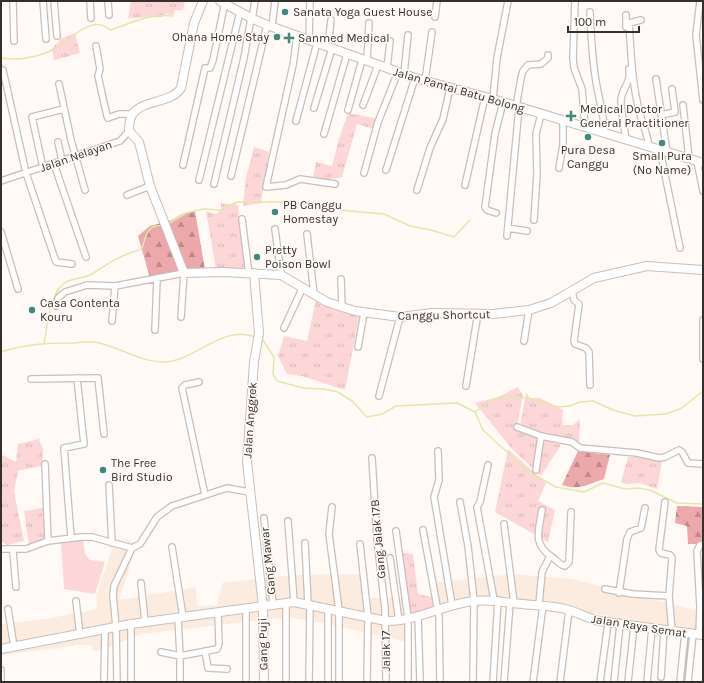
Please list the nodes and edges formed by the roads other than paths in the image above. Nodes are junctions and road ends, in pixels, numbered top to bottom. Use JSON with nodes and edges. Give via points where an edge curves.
{"nodes":[{"id":1,"x":13,"y":1,"type":"edge"},
{"id":2,"x":43,"y":1,"type":"edge"},
{"id":3,"x":54,"y":1,"type":"edge"},
{"id":4,"x":90,"y":1,"type":"edge"},
{"id":5,"x":108,"y":1,"type":"edge"},
{"id":6,"x":203,"y":1,"type":"edge"},
{"id":7,"x":255,"y":1,"type":"edge"},
{"id":8,"x":275,"y":1,"type":"edge"},
{"id":9,"x":310,"y":1,"type":"edge"},
{"id":10,"x":437,"y":1,"type":"edge"},
{"id":11,"x":508,"y":1,"type":"edge"},
{"id":12,"x":574,"y":1,"type":"edge"},
{"id":13,"x":700,"y":1,"type":"edge"},
{"id":14,"x":223,"y":2,"type":"edge"},
{"id":15,"x":240,"y":12,"type":"junction"},
{"id":16,"x":590,"y":12,"type":"dead end"},
{"id":17,"x":109,"y":14,"type":"dead end"},
{"id":18,"x":626,"y":15,"type":"dead end"},
{"id":19,"x":435,"y":17,"type":"dead end"},
{"id":20,"x":90,"y":18,"type":"dead end"},
{"id":21,"x":251,"y":19,"type":"junction"},
{"id":22,"x":331,"y":20,"type":"dead end"},
{"id":23,"x":641,"y":20,"type":"dead end"},
{"id":24,"x":369,"y":23,"type":"dead end"},
{"id":25,"x":269,"y":26,"type":"junction"},
{"id":26,"x":432,"y":32,"type":"dead end"},
{"id":27,"x":57,"y":36,"type":"dead end"},
{"id":28,"x":297,"y":36,"type":"junction"},
{"id":29,"x":408,"y":36,"type":"dead end"},
{"id":30,"x":46,"y":39,"type":"dead end"},
{"id":31,"x":309,"y":40,"type":"junction"},
{"id":32,"x":14,"y":41,"type":"dead end"},
{"id":33,"x":390,"y":41,"type":"dead end"},
{"id":34,"x":317,"y":43,"type":"junction"},
{"id":35,"x":96,"y":46,"type":"dead end"},
{"id":36,"x":330,"y":48,"type":"junction"},
{"id":37,"x":347,"y":54,"type":"junction"},
{"id":38,"x":548,"y":55,"type":"dead end"},
{"id":39,"x":365,"y":60,"type":"junction"},
{"id":40,"x":378,"y":65,"type":"junction"},
{"id":41,"x":387,"y":68,"type":"junction"},
{"id":42,"x":3,"y":70,"type":"dead end"},
{"id":43,"x":401,"y":73,"type":"junction"},
{"id":44,"x":415,"y":78,"type":"junction"},
{"id":45,"x":656,"y":79,"type":"dead end"},
{"id":46,"x":425,"y":81,"type":"junction"},
{"id":47,"x":59,"y":84,"type":"dead end"},
{"id":48,"x":450,"y":88,"type":"junction"},
{"id":49,"x":672,"y":89,"type":"dead end"},
{"id":50,"x":489,"y":98,"type":"junction"},
{"id":51,"x":703,"y":100,"type":"edge"},
{"id":52,"x":503,"y":102,"type":"junction"},
{"id":53,"x":364,"y":105,"type":"dead end"},
{"id":54,"x":683,"y":105,"type":"dead end"},
{"id":55,"x":518,"y":107,"type":"junction"},
{"id":56,"x":314,"y":108,"type":"dead end"},
{"id":57,"x":64,"y":110,"type":"junction"},
{"id":58,"x":348,"y":110,"type":"dead end"},
{"id":59,"x":133,"y":114,"type":"junction"},
{"id":60,"x":540,"y":114,"type":"junction"},
{"id":61,"x":662,"y":115,"type":"junction"},
{"id":62,"x":563,"y":120,"type":"junction"},
{"id":63,"x":296,"y":121,"type":"dead end"},
{"id":64,"x":585,"y":127,"type":"junction"},
{"id":65,"x":129,"y":131,"type":"junction"},
{"id":66,"x":605,"y":133,"type":"junction"},
{"id":67,"x":324,"y":134,"type":"dead end"},
{"id":68,"x":626,"y":140,"type":"junction"},
{"id":69,"x":58,"y":142,"type":"dead end"},
{"id":70,"x":649,"y":146,"type":"junction"},
{"id":71,"x":664,"y":151,"type":"junction"},
{"id":72,"x":76,"y":157,"type":"junction"},
{"id":73,"x":62,"y":161,"type":"junction"},
{"id":74,"x":696,"y":161,"type":"edge"},
{"id":75,"x":54,"y":164,"type":"junction"},
{"id":76,"x":183,"y":165,"type":"dead end"},
{"id":77,"x":43,"y":168,"type":"junction"},
{"id":78,"x":560,"y":168,"type":"dead end"},
{"id":79,"x":386,"y":170,"type":"dead end"},
{"id":80,"x":26,"y":173,"type":"junction"},
{"id":81,"x":364,"y":173,"type":"dead end"},
{"id":82,"x":231,"y":176,"type":"dead end"},
{"id":83,"x":199,"y":180,"type":"dead end"},
{"id":84,"x":1,"y":181,"type":"edge"},
{"id":85,"x":214,"y":184,"type":"dead end"},
{"id":86,"x":335,"y":184,"type":"dead end"},
{"id":87,"x":465,"y":185,"type":"dead end"},
{"id":88,"x":150,"y":186,"type":"junction"},
{"id":89,"x":86,"y":190,"type":"dead end"},
{"id":90,"x":417,"y":190,"type":"dead end"},
{"id":91,"x":703,"y":191,"type":"edge"},
{"id":92,"x":127,"y":195,"type":"dead end"},
{"id":93,"x":496,"y":213,"type":"dead end"},
{"id":94,"x":242,"y":219,"type":"dead end"},
{"id":95,"x":534,"y":220,"type":"dead end"},
{"id":96,"x":508,"y":228,"type":"junction"},
{"id":97,"x":274,"y":229,"type":"dead end"},
{"id":98,"x":527,"y":230,"type":"dead end"},
{"id":99,"x":1,"y":232,"type":"edge"},
{"id":100,"x":306,"y":234,"type":"dead end"},
{"id":101,"x":507,"y":236,"type":"dead end"},
{"id":102,"x":680,"y":248,"type":"dead end"},
{"id":103,"x":86,"y":257,"type":"dead end"},
{"id":104,"x":72,"y":264,"type":"dead end"},
{"id":105,"x":703,"y":270,"type":"edge"},
{"id":106,"x":184,"y":273,"type":"junction"},
{"id":107,"x":252,"y":273,"type":"junction"},
{"id":108,"x":280,"y":275,"type":"junction"},
{"id":109,"x":155,"y":279,"type":"junction"},
{"id":110,"x":341,"y":279,"type":"dead end"},
{"id":111,"x":115,"y":286,"type":"junction"},
{"id":112,"x":303,"y":287,"type":"junction"},
{"id":113,"x":18,"y":289,"type":"dead end"},
{"id":114,"x":572,"y":291,"type":"junction"},
{"id":115,"x":314,"y":294,"type":"junction"},
{"id":116,"x":56,"y":306,"type":"dead end"},
{"id":117,"x":342,"y":307,"type":"junction"},
{"id":118,"x":529,"y":310,"type":"junction"},
{"id":119,"x":364,"y":313,"type":"junction"},
{"id":120,"x":478,"y":314,"type":"junction"},
{"id":121,"x":181,"y":317,"type":"dead end"},
{"id":122,"x":400,"y":317,"type":"junction"},
{"id":123,"x":152,"y":319,"type":"dead end"},
{"id":124,"x":703,"y":320,"type":"edge"},
{"id":125,"x":112,"y":321,"type":"dead end"},
{"id":126,"x":284,"y":328,"type":"dead end"},
{"id":127,"x":155,"y":330,"type":"dead end"},
{"id":128,"x":524,"y":341,"type":"dead end"},
{"id":129,"x":358,"y":347,"type":"dead end"},
{"id":130,"x":703,"y":359,"type":"edge"},
{"id":131,"x":77,"y":378,"type":"junction"},
{"id":132,"x":31,"y":379,"type":"dead end"},
{"id":133,"x":199,"y":382,"type":"dead end"},
{"id":134,"x":590,"y":385,"type":"dead end"},
{"id":135,"x":466,"y":386,"type":"dead end"},
{"id":136,"x":379,"y":396,"type":"dead end"},
{"id":137,"x":518,"y":428,"type":"dead end"},
{"id":138,"x":104,"y":434,"type":"dead end"},
{"id":139,"x":541,"y":436,"type":"junction"},
{"id":140,"x":438,"y":451,"type":"dead end"},
{"id":141,"x":372,"y":458,"type":"dead end"},
{"id":142,"x":45,"y":464,"type":"dead end"},
{"id":143,"x":703,"y":464,"type":"edge"},
{"id":144,"x":488,"y":465,"type":"dead end"},
{"id":145,"x":536,"y":470,"type":"dead end"},
{"id":146,"x":109,"y":485,"type":"dead end"},
{"id":147,"x":249,"y":492,"type":"junction"},
{"id":148,"x":205,"y":495,"type":"junction"},
{"id":149,"x":460,"y":502,"type":"dead end"},
{"id":150,"x":665,"y":502,"type":"dead end"},
{"id":151,"x":332,"y":507,"type":"dead end"},
{"id":152,"x":645,"y":508,"type":"dead end"},
{"id":153,"x":542,"y":510,"type":"dead end"},
{"id":154,"x":571,"y":512,"type":"dead end"},
{"id":155,"x":264,"y":518,"type":"dead end"},
{"id":156,"x":288,"y":521,"type":"dead end"},
{"id":157,"x":504,"y":524,"type":"dead end"},
{"id":158,"x":423,"y":530,"type":"dead end"},
{"id":159,"x":396,"y":532,"type":"dead end"},
{"id":160,"x":71,"y":538,"type":"junction"},
{"id":161,"x":48,"y":541,"type":"junction"},
{"id":162,"x":112,"y":543,"type":"junction"},
{"id":163,"x":305,"y":543,"type":"dead end"},
{"id":164,"x":360,"y":544,"type":"dead end"},
{"id":165,"x":703,"y":545,"type":"edge"},
{"id":166,"x":172,"y":547,"type":"dead end"},
{"id":167,"x":132,"y":548,"type":"junction"},
{"id":168,"x":1,"y":549,"type":"edge"},
{"id":169,"x":13,"y":551,"type":"junction"},
{"id":170,"x":550,"y":556,"type":"junction"},
{"id":171,"x":390,"y":558,"type":"dead end"},
{"id":172,"x":141,"y":583,"type":"dead end"},
{"id":173,"x":16,"y":587,"type":"dead end"},
{"id":174,"x":605,"y":589,"type":"dead end"},
{"id":175,"x":619,"y":593,"type":"junction"},
{"id":176,"x":669,"y":596,"type":"junction"},
{"id":177,"x":474,"y":600,"type":"junction"},
{"id":178,"x":496,"y":600,"type":"junction"},
{"id":179,"x":76,"y":601,"type":"dead end"},
{"id":180,"x":290,"y":603,"type":"junction"},
{"id":181,"x":512,"y":603,"type":"junction"},
{"id":182,"x":273,"y":604,"type":"junction"},
{"id":183,"x":309,"y":604,"type":"junction"},
{"id":184,"x":452,"y":605,"type":"junction"},
{"id":185,"x":541,"y":605,"type":"junction"},
{"id":186,"x":263,"y":606,"type":"junction"},
{"id":187,"x":246,"y":608,"type":"junction"},
{"id":188,"x":328,"y":608,"type":"junction"},
{"id":189,"x":438,"y":608,"type":"junction"},
{"id":190,"x":8,"y":609,"type":"dead end"},
{"id":191,"x":339,"y":610,"type":"junction"},
{"id":192,"x":569,"y":610,"type":"junction"},
{"id":193,"x":218,"y":613,"type":"junction"},
{"id":194,"x":418,"y":615,"type":"junction"},
{"id":195,"x":368,"y":617,"type":"junction"},
{"id":196,"x":180,"y":618,"type":"junction"},
{"id":197,"x":408,"y":618,"type":"junction"},
{"id":198,"x":386,"y":621,"type":"junction"},
{"id":199,"x":399,"y":621,"type":"junction"},
{"id":200,"x":144,"y":622,"type":"junction"},
{"id":201,"x":608,"y":623,"type":"junction"},
{"id":202,"x":131,"y":624,"type":"junction"},
{"id":203,"x":620,"y":624,"type":"junction"},
{"id":204,"x":634,"y":626,"type":"junction"},
{"id":205,"x":116,"y":627,"type":"junction"},
{"id":206,"x":652,"y":628,"type":"junction"},
{"id":207,"x":105,"y":629,"type":"junction"},
{"id":208,"x":668,"y":630,"type":"junction"},
{"id":209,"x":695,"y":634,"type":"edge"},
{"id":210,"x":80,"y":635,"type":"junction"},
{"id":211,"x":14,"y":647,"type":"junction"},
{"id":212,"x":1,"y":649,"type":"edge"},
{"id":213,"x":205,"y":651,"type":"junction"},
{"id":214,"x":161,"y":652,"type":"dead end"},
{"id":215,"x":180,"y":656,"type":"junction"},
{"id":216,"x":227,"y":669,"type":"dead end"},
{"id":217,"x":1,"y":670,"type":"edge"},
{"id":218,"x":661,"y":677,"type":"dead end"},
{"id":219,"x":420,"y":681,"type":"dead end"},
{"id":220,"x":1,"y":682,"type":"edge"},
{"id":221,"x":104,"y":682,"type":"edge"},
{"id":222,"x":117,"y":682,"type":"edge"},
{"id":223,"x":131,"y":682,"type":"edge"},
{"id":224,"x":180,"y":682,"type":"edge"},
{"id":225,"x":246,"y":682,"type":"edge"},
{"id":226,"x":264,"y":682,"type":"edge"},
{"id":227,"x":286,"y":682,"type":"edge"},
{"id":228,"x":309,"y":682,"type":"edge"},
{"id":229,"x":328,"y":682,"type":"edge"},
{"id":230,"x":339,"y":682,"type":"edge"},
{"id":231,"x":367,"y":682,"type":"edge"},
{"id":232,"x":386,"y":682,"type":"edge"},
{"id":233,"x":408,"y":682,"type":"edge"},
{"id":234,"x":440,"y":682,"type":"edge"},
{"id":235,"x":473,"y":682,"type":"edge"},
{"id":236,"x":493,"y":682,"type":"edge"},
{"id":237,"x":504,"y":682,"type":"edge"},
{"id":238,"x":533,"y":682,"type":"edge"},
{"id":239,"x":560,"y":682,"type":"edge"},
{"id":240,"x":600,"y":682,"type":"edge"},
{"id":241,"x":614,"y":682,"type":"edge"},
{"id":242,"x":628,"y":682,"type":"edge"},
{"id":243,"x":647,"y":682,"type":"edge"},
{"id":244,"x":680,"y":682,"type":"edge"},
{"id":245,"x":688,"y":682,"type":"edge"}],
"edges":[{"from":1,"to":32,"type":"street"},
{"from":2,"to":30,"type":"street"},
{"from":3,"to":27,"type":"street"},
{"from":4,"to":20,"type":"street"},
{"from":5,"to":17,"type":"street"},
{"from":6,"to":59,"type":"street","via":[[194,23],[181,88],[178,92]]},
{"from":7,"to":21,"type":"street"},
{"from":8,"to":25,"type":"street"},
{"from":9,"to":31,"type":"street"},
{"from":10,"to":19,"type":"street"},
{"from":11,"to":50,"type":"street"},
{"from":12,"to":64,"type":"street","via":[[573,58],[582,89]]},
{"from":13,"to":51,"type":"street","via":[[696,35]]},
{"from":14,"to":15,"type":"street","name":"Jalan Pantai Batu Bolong"},
{"from":14,"to":76,"type":"street","via":[[213,60],[210,68],[205,68]]},
{"from":15,"to":21,"type":"street","name":"Jalan Pantai Batu Bolong"},
{"from":15,"to":83,"type":"street"},
{"from":16,"to":66,"type":"street","via":[[592,53]]},
{"from":18,"to":68,"type":"street","via":[[630,79],[620,102]]},
{"from":21,"to":25,"type":"street","name":"Jalan Pantai Batu Bolong"},
{"from":21,"to":85,"type":"street"},
{"from":22,"to":36,"type":"street"},
{"from":23,"to":70,"type":"street","via":[[629,23],[631,55],[640,113]]},
{"from":24,"to":39,"type":"street"},
{"from":25,"to":28,"type":"street","name":"Jalan Pantai Batu Bolong"},
{"from":25,"to":82,"type":"street"},
{"from":26,"to":46,"type":"street"},
{"from":28,"to":31,"type":"street","name":"Jalan Pantai Batu Bolong"},
{"from":28,"to":86,"type":"street","via":[[266,187],[286,185],[300,179]]},
{"from":29,"to":43,"type":"street"},
{"from":31,"to":34,"type":"street","name":"Jalan Pantai Batu Bolong"},
{"from":33,"to":41,"type":"street"},
{"from":34,"to":36,"type":"street","name":"Jalan Pantai Batu Bolong"},
{"from":34,"to":63,"type":"street"},
{"from":35,"to":59,"type":"street","via":[[100,69],[98,76],[106,116],[108,118],[119,114]]},
{"from":36,"to":37,"type":"street","name":"Jalan Pantai Batu Bolong"},
{"from":36,"to":56,"type":"street"},
{"from":37,"to":39,"type":"street","name":"Jalan Pantai Batu Bolong"},
{"from":37,"to":67,"type":"street"},
{"from":38,"to":55,"type":"street","via":[[541,64],[528,65],[523,71]]},
{"from":39,"to":40,"type":"street","name":"Jalan Pantai Batu Bolong"},
{"from":39,"to":58,"type":"street"},
{"from":40,"to":41,"type":"street","name":"Jalan Pantai Batu Bolong"},
{"from":40,"to":53,"type":"street"},
{"from":41,"to":43,"type":"street","name":"Jalan Pantai Batu Bolong"},
{"from":42,"to":80,"type":"street"},
{"from":43,"to":44,"type":"street","name":"Jalan Pantai Batu Bolong"},
{"from":43,"to":81,"type":"street","via":[[378,122]]},
{"from":44,"to":46,"type":"street","name":"Jalan Pantai Batu Bolong"},
{"from":44,"to":79,"type":"street"},
{"from":45,"to":61,"type":"street"},
{"from":46,"to":48,"type":"street","name":"Jalan Pantai Batu Bolong"},
{"from":47,"to":57,"type":"street"},
{"from":48,"to":50,"type":"street","name":"Jalan Pantai Batu Bolong"},
{"from":48,"to":90,"type":"street","via":[[444,119],[430,148]]},
{"from":49,"to":61,"type":"street","via":[[675,112]]},
{"from":50,"to":52,"type":"street","name":"Jalan Pantai Batu Bolong"},
{"from":50,"to":87,"type":"street"},
{"from":52,"to":55,"type":"street","name":"Jalan Pantai Batu Bolong"},
{"from":52,"to":93,"type":"street","via":[[495,134],[485,207]]},
{"from":54,"to":74,"type":"street"},
{"from":55,"to":60,"type":"street","name":"Jalan Pantai Batu Bolong"},
{"from":55,"to":96,"type":"street"},
{"from":57,"to":72,"type":"street"},
{"from":57,"to":77,"type":"street","via":[[32,117]]},
{"from":59,"to":65,"type":"street"},
{"from":60,"to":62,"type":"street","name":"Jalan Pantai Batu Bolong"},
{"from":60,"to":95,"type":"street","via":[[536,134]]},
{"from":61,"to":71,"type":"street"},
{"from":62,"to":64,"type":"street","name":"Jalan Pantai Batu Bolong"},
{"from":62,"to":78,"type":"street"},
{"from":64,"to":66,"type":"street","name":"Jalan Pantai Batu Bolong"},
{"from":65,"to":72,"type":"street","name":"Jalan Nelayan","via":[[120,141]]},
{"from":65,"to":88,"type":"street","via":[[139,142]]},
{"from":66,"to":68,"type":"street","name":"Jalan Pantai Batu Bolong"},
{"from":68,"to":70,"type":"street","name":"Jalan Pantai Batu Bolong"},
{"from":69,"to":73,"type":"street"},
{"from":70,"to":71,"type":"street","name":"Jalan Pantai Batu Bolong"},
{"from":71,"to":74,"type":"street","name":"Jalan Pantai Batu Bolong"},
{"from":71,"to":102,"type":"street"},
{"from":72,"to":73,"type":"street","name":"Jalan Nelayan"},
{"from":72,"to":89,"type":"street"},
{"from":73,"to":75,"type":"street","name":"Jalan Nelayan"},
{"from":74,"to":91,"type":"street"},
{"from":75,"to":77,"type":"street","name":"Jalan Nelayan"},
{"from":75,"to":103,"type":"street"},
{"from":77,"to":80,"type":"street","name":"Jalan Nelayan"},
{"from":80,"to":84,"type":"street","name":"Jalan Nelayan"},
{"from":80,"to":104,"type":"street","via":[[56,262]]},
{"from":88,"to":92,"type":"street"},
{"from":88,"to":106,"type":"street"},
{"from":94,"to":107,"type":"street"},
{"from":96,"to":98,"type":"street"},
{"from":96,"to":101,"type":"street"},
{"from":97,"to":108,"type":"street"},
{"from":99,"to":113,"type":"street"},
{"from":100,"to":115,"type":"street"},
{"from":105,"to":114,"type":"street","name":"Canggu Shortcut","via":[[647,266],[594,278]]},
{"from":106,"to":107,"type":"street","name":"Canggu Shortcut"},
{"from":106,"to":109,"type":"street","name":"Canggu Shortcut"},
{"from":106,"to":121,"type":"street"},
{"from":107,"to":108,"type":"street","name":"Canggu Shortcut"},
{"from":107,"to":147,"type":"street","name":"Jalan Anggrek","via":[[259,333],[247,462]]},
{"from":108,"to":112,"type":"street","name":"Canggu Shortcut"},
{"from":109,"to":111,"type":"street","name":"Canggu Shortcut"},
{"from":109,"to":123,"type":"street"},
{"from":109,"to":127,"type":"street"},
{"from":110,"to":117,"type":"street"},
{"from":111,"to":116,"type":"street","name":"Canggu Shortcut","via":[[87,285],[71,289],[58,298]]},
{"from":111,"to":125,"type":"street"},
{"from":112,"to":115,"type":"street","name":"Canggu Shortcut"},
{"from":112,"to":126,"type":"street"},
{"from":114,"to":118,"type":"street","name":"Canggu Shortcut"},
{"from":114,"to":134,"type":"street","via":[[574,300],[579,304],[574,341],[589,352]]},
{"from":115,"to":117,"type":"street","name":"Canggu Shortcut"},
{"from":117,"to":119,"type":"street","name":"Canggu Shortcut"},
{"from":118,"to":120,"type":"street","name":"Canggu Shortcut"},
{"from":118,"to":128,"type":"street"},
{"from":119,"to":122,"type":"street","name":"Canggu Shortcut"},
{"from":119,"to":129,"type":"street"},
{"from":120,"to":122,"type":"street","name":"Canggu Shortcut","via":[[432,313]]},
{"from":120,"to":135,"type":"street"},
{"from":122,"to":136,"type":"street"},
{"from":124,"to":130,"type":"street"},
{"from":131,"to":132,"type":"street"},
{"from":131,"to":138,"type":"street","via":[[98,378]]},
{"from":131,"to":160,"type":"street","via":[[84,444],[64,448]]},
{"from":133,"to":148,"type":"street","via":[[182,388]]},
{"from":137,"to":139,"type":"street"},
{"from":139,"to":143,"type":"street","via":[[567,441],[580,448],[659,458],[679,450],[688,463]]},
{"from":139,"to":145,"type":"street"},
{"from":140,"to":184,"type":"street","via":[[439,480],[434,497]]},
{"from":141,"to":198,"type":"street","name":"Gang Jalak 17B","via":[[377,540]]},
{"from":142,"to":161,"type":"street"},
{"from":144,"to":178,"type":"street","via":[[477,507]]},
{"from":146,"to":162,"type":"street"},
{"from":147,"to":148,"type":"street","via":[[226,488]]},
{"from":147,"to":186,"type":"street","name":"Jalan Anggrek"},
{"from":148,"to":167,"type":"street","via":[[186,500],[161,513],[140,544]]},
{"from":149,"to":177,"type":"street"},
{"from":150,"to":176,"type":"street","via":[[659,550],[672,558]]},
{"from":151,"to":191,"type":"street","via":[[329,534]]},
{"from":152,"to":175,"type":"street","via":[[641,528],[630,532],[626,539]]},
{"from":153,"to":170,"type":"street","via":[[538,539]]},
{"from":154,"to":170,"type":"street","via":[[568,564],[562,566]]},
{"from":155,"to":182,"type":"street","name":"Gang Mawar"},
{"from":156,"to":180,"type":"street"},
{"from":157,"to":181,"type":"street"},
{"from":158,"to":189,"type":"street"},
{"from":159,"to":197,"type":"street"},
{"from":160,"to":161,"type":"street"},
{"from":160,"to":162,"type":"street","via":[[92,537]]},
{"from":161,"to":169,"type":"street"},
{"from":162,"to":167,"type":"street"},
{"from":163,"to":183,"type":"street"},
{"from":164,"to":195,"type":"street"},
{"from":165,"to":209,"type":"street","via":[[700,545],[697,551],[700,607]]},
{"from":166,"to":196,"type":"street"},
{"from":167,"to":205,"type":"street","via":[[114,586]]},
{"from":168,"to":169,"type":"street"},
{"from":169,"to":173,"type":"street"},
{"from":170,"to":185,"type":"street","via":[[542,572]]},
{"from":171,"to":199,"type":"street"},
{"from":172,"to":200,"type":"street"},
{"from":174,"to":175,"type":"street"},
{"from":175,"to":176,"type":"street"},
{"from":176,"to":208,"type":"street"},
{"from":177,"to":178,"type":"street","name":"Jalan Raya Semat"},
{"from":177,"to":184,"type":"street","name":"Jalan Raya Semat"},
{"from":177,"to":235,"type":"street"},
{"from":178,"to":181,"type":"street","name":"Jalan Raya Semat"},
{"from":178,"to":236,"type":"street"},
{"from":179,"to":210,"type":"street"},
{"from":180,"to":182,"type":"street","name":"Jalan Raya Semat"},
{"from":180,"to":183,"type":"street","name":"Jalan Raya Semat"},
{"from":180,"to":227,"type":"street"},
{"from":181,"to":185,"type":"street","name":"Jalan Raya Semat"},
{"from":181,"to":237,"type":"street"},
{"from":182,"to":186,"type":"street","name":"Jalan Raya Semat"},
{"from":183,"to":188,"type":"street","name":"Jalan Raya Semat"},
{"from":183,"to":228,"type":"street"},
{"from":184,"to":189,"type":"street","name":"Jalan Raya Semat"},
{"from":185,"to":192,"type":"street","name":"Jalan Raya Semat"},
{"from":185,"to":238,"type":"street"},
{"from":186,"to":187,"type":"street","name":"Jalan Raya Semat"},
{"from":186,"to":226,"type":"street","name":"Gang Puji"},
{"from":187,"to":193,"type":"street","name":"Jalan Raya Semat"},
{"from":187,"to":225,"type":"street"},
{"from":188,"to":191,"type":"street","name":"Jalan Raya Semat"},
{"from":188,"to":229,"type":"street"},
{"from":189,"to":194,"type":"street","name":"Jalan Raya Semat"},
{"from":189,"to":234,"type":"street"},
{"from":190,"to":211,"type":"street"},
{"from":191,"to":195,"type":"street","name":"Jalan Raya Semat"},
{"from":191,"to":230,"type":"street"},
{"from":192,"to":201,"type":"street","name":"Jalan Raya Semat","via":[[589,619]]},
{"from":192,"to":239,"type":"street"},
{"from":193,"to":196,"type":"street","name":"Jalan Raya Semat"},
{"from":193,"to":213,"type":"street","via":[[218,647]]},
{"from":194,"to":197,"type":"street","name":"Jalan Raya Semat"},
{"from":194,"to":219,"type":"street"},
{"from":195,"to":198,"type":"street","name":"Jalan Raya Semat"},
{"from":195,"to":231,"type":"street"},
{"from":196,"to":200,"type":"street","name":"Jalan Raya Semat"},
{"from":196,"to":215,"type":"street"},
{"from":197,"to":199,"type":"street","name":"Jalan Raya Semat"},
{"from":197,"to":233,"type":"street"},
{"from":198,"to":199,"type":"street","name":"Jalan Raya Semat"},
{"from":198,"to":232,"type":"street","name":"Jalak 17"},
{"from":200,"to":202,"type":"street","name":"Jalan Raya Semat"},
{"from":201,"to":203,"type":"street","name":"Jalan Raya Semat"},
{"from":201,"to":240,"type":"street"},
{"from":202,"to":205,"type":"street","name":"Jalan Raya Semat"},
{"from":202,"to":223,"type":"street"},
{"from":203,"to":204,"type":"street","name":"Jalan Raya Semat"},
{"from":203,"to":241,"type":"street"},
{"from":204,"to":206,"type":"street","name":"Jalan Raya Semat"},
{"from":204,"to":242,"type":"street"},
{"from":205,"to":207,"type":"street","name":"Jalan Raya Semat"},
{"from":205,"to":222,"type":"street"},
{"from":206,"to":208,"type":"street","name":"Jalan Raya Semat"},
{"from":206,"to":243,"type":"street"},
{"from":207,"to":210,"type":"street","name":"Jalan Raya Semat"},
{"from":207,"to":221,"type":"street"},
{"from":208,"to":209,"type":"street","name":"Jalan Raya Semat"},
{"from":208,"to":218,"type":"street"},
{"from":209,"to":244,"type":"street"},
{"from":209,"to":245,"type":"street"},
{"from":210,"to":211,"type":"street","name":"Jalan Raya Semat"},
{"from":211,"to":212,"type":"street","name":"Jalan Raya Semat"},
{"from":213,"to":215,"type":"street"},
{"from":213,"to":216,"type":"street","via":[[208,668]]},
{"from":214,"to":215,"type":"street"},
{"from":215,"to":224,"type":"street"},
{"from":217,"to":220,"type":"street"}]}
